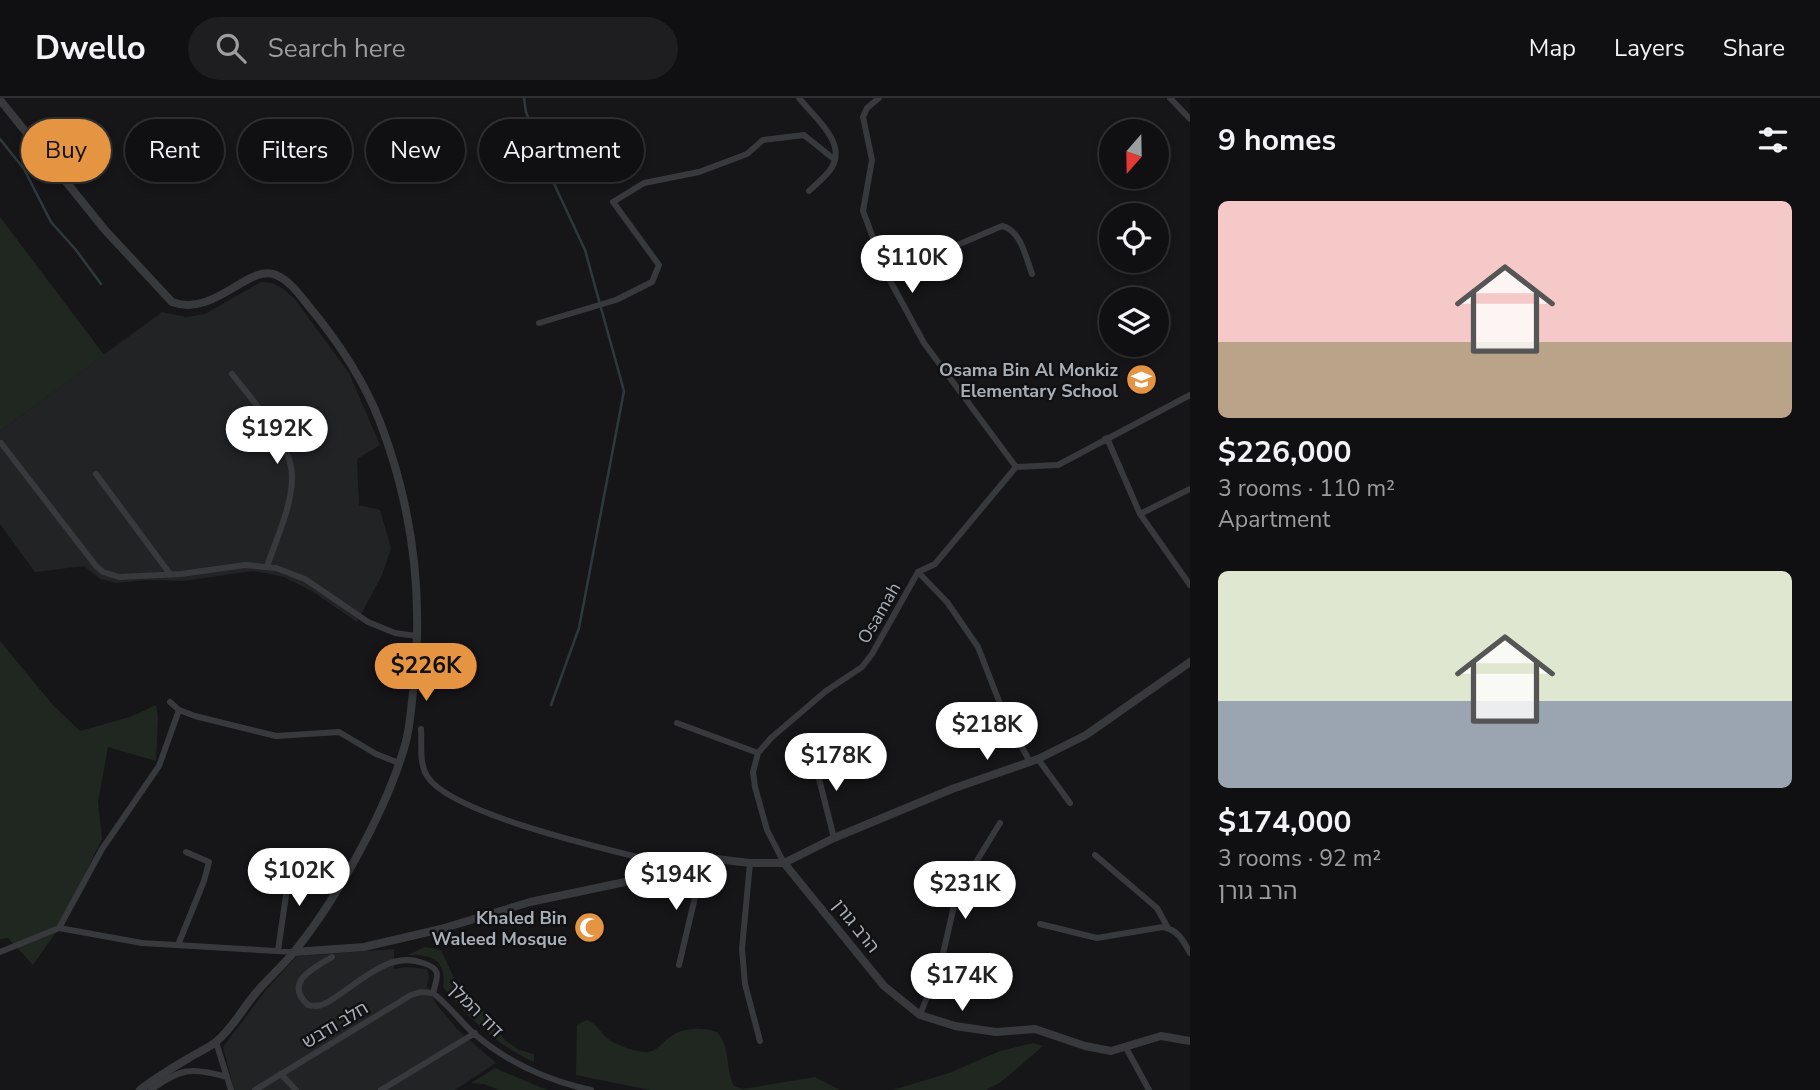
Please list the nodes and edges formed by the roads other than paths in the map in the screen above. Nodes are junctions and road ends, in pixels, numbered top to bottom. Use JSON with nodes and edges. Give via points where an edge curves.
{"nodes":[{"id":1,"x":799,"y":98,"type":"edge"},
{"id":2,"x":879,"y":98,"type":"edge"},
{"id":3,"x":1170,"y":98,"type":"edge"},
{"id":4,"x":0,"y":100,"type":"edge"},
{"id":5,"x":1190,"y":119,"type":"edge"},
{"id":6,"x":835,"y":160,"type":"junction"},
{"id":7,"x":809,"y":191,"type":"dead end"},
{"id":8,"x":1032,"y":274,"type":"dead end"},
{"id":9,"x":887,"y":275,"type":"junction"},
{"id":10,"x":539,"y":323,"type":"dead end"},
{"id":11,"x":232,"y":374,"type":"dead end"},
{"id":12,"x":1190,"y":395,"type":"edge"},
{"id":13,"x":1097,"y":442,"type":"junction"},
{"id":14,"x":1,"y":443,"type":"edge"},
{"id":15,"x":1016,"y":467,"type":"junction"},
{"id":16,"x":96,"y":474,"type":"dead end"},
{"id":17,"x":1190,"y":489,"type":"edge"},
{"id":18,"x":1140,"y":514,"type":"junction"},
{"id":19,"x":267,"y":567,"type":"junction"},
{"id":20,"x":918,"y":572,"type":"junction"},
{"id":21,"x":170,"y":574,"type":"junction"},
{"id":22,"x":1190,"y":585,"type":"edge"},
{"id":23,"x":416,"y":636,"type":"junction"},
{"id":24,"x":1190,"y":662,"type":"edge"},
{"id":25,"x":170,"y":702,"type":"dead end"},
{"id":26,"x":179,"y":710,"type":"junction"},
{"id":27,"x":677,"y":723,"type":"dead end"},
{"id":28,"x":421,"y":729,"type":"dead end"},
{"id":29,"x":758,"y":753,"type":"junction"},
{"id":30,"x":813,"y":755,"type":"dead end"},
{"id":31,"x":1034,"y":761,"type":"junction"},
{"id":32,"x":399,"y":763,"type":"junction"},
{"id":33,"x":1070,"y":803,"type":"dead end"},
{"id":34,"x":1000,"y":823,"type":"dead end"},
{"id":35,"x":834,"y":838,"type":"junction"},
{"id":36,"x":186,"y":852,"type":"dead end"},
{"id":37,"x":1095,"y":855,"type":"dead end"},
{"id":38,"x":291,"y":860,"type":"dead end"},
{"id":39,"x":696,"y":860,"type":"junction"},
{"id":40,"x":662,"y":863,"type":"junction"},
{"id":41,"x":750,"y":863,"type":"junction"},
{"id":42,"x":784,"y":863,"type":"junction"},
{"id":43,"x":1040,"y":923,"type":"dead end"},
{"id":44,"x":59,"y":928,"type":"junction"},
{"id":45,"x":1168,"y":928,"type":"junction"},
{"id":46,"x":1186,"y":937,"type":"edge"},
{"id":47,"x":178,"y":945,"type":"junction"},
{"id":48,"x":278,"y":951,"type":"junction"},
{"id":49,"x":0,"y":952,"type":"edge"},
{"id":50,"x":294,"y":952,"type":"junction"},
{"id":51,"x":1190,"y":953,"type":"edge"},
{"id":52,"x":332,"y":957,"type":"dead end"},
{"id":53,"x":679,"y":965,"type":"dead end"},
{"id":54,"x":433,"y":993,"type":"junction"},
{"id":55,"x":920,"y":1015,"type":"junction"},
{"id":56,"x":474,"y":1033,"type":"junction"},
{"id":57,"x":760,"y":1041,"type":"dead end"},
{"id":58,"x":1190,"y":1041,"type":"edge"},
{"id":59,"x":216,"y":1042,"type":"junction"},
{"id":60,"x":1125,"y":1046,"type":"junction"},
{"id":61,"x":281,"y":1074,"type":"junction"},
{"id":62,"x":227,"y":1077,"type":"junction"},
{"id":63,"x":139,"y":1090,"type":"edge"},
{"id":64,"x":151,"y":1090,"type":"edge"},
{"id":65,"x":230,"y":1090,"type":"edge"},
{"id":66,"x":255,"y":1090,"type":"edge"},
{"id":67,"x":296,"y":1090,"type":"edge"},
{"id":68,"x":380,"y":1090,"type":"edge"},
{"id":69,"x":591,"y":1090,"type":"edge"},
{"id":70,"x":1149,"y":1090,"type":"edge"}],
"edges":[{"from":1,"to":6,"type":"street","via":[[833,140]]},
{"from":2,"to":9,"type":"street","via":[[863,117],[872,160],[863,211]]},
{"from":3,"to":5,"type":"street"},
{"from":4,"to":23,"type":"street","via":[[105,230],[172,302],[198,304],[268,273],[285,280],[327,327],[371,400],[398,476],[413,551]]},
{"from":6,"to":7,"type":"street"},
{"from":6,"to":10,"type":"street","via":[[804,135],[763,140],[747,154],[699,172],[643,183],[613,202],[659,265],[652,282],[616,300]]},
{"from":8,"to":9,"type":"street","via":[[1016,235],[1002,226]]},
{"from":9,"to":15,"type":"street","via":[[924,343]]},
{"from":11,"to":19,"type":"street","via":[[271,426],[291,465],[290,494]]},
{"from":12,"to":13,"type":"street"},
{"from":13,"to":15,"type":"street","via":[[1058,465]]},
{"from":13,"to":18,"type":"street","via":[[1107,438]]},
{"from":14,"to":21,"type":"street","via":[[103,572],[119,577]]},
{"from":15,"to":20,"type":"street","name":"Osamah","via":[[935,564]]},
{"from":16,"to":21,"type":"street"},
{"from":17,"to":18,"type":"street"},
{"from":18,"to":22,"type":"street"},
{"from":19,"to":21,"type":"street","via":[[245,565]]},
{"from":19,"to":23,"type":"street","via":[[305,579],[368,622]]},
{"from":20,"to":29,"type":"street","name":"Osamah","via":[[867,661],[826,691]]},
{"from":20,"to":31,"type":"street","via":[[947,602],[978,647],[1004,714]]},
{"from":23,"to":32,"type":"street","via":[[406,742]]},
{"from":24,"to":31,"type":"street","via":[[1086,735]]},
{"from":25,"to":26,"type":"street"},
{"from":26,"to":32,"type":"street","via":[[276,736],[339,732]]},
{"from":26,"to":44,"type":"street","via":[[159,766],[102,849]]},
{"from":27,"to":29,"type":"street"},
{"from":28,"to":40,"type":"street","via":[[422,766],[428,779],[455,800],[550,834]]},
{"from":29,"to":42,"type":"street","via":[[755,787],[767,830]]},
{"from":30,"to":35,"type":"street"},
{"from":31,"to":33,"type":"street"},
{"from":31,"to":35,"type":"street"},
{"from":32,"to":50,"type":"street","via":[[374,822]]},
{"from":34,"to":55,"type":"street","via":[[957,893],[942,958]]},
{"from":35,"to":42,"type":"street"},
{"from":36,"to":47,"type":"street","via":[[209,862]]},
{"from":37,"to":45,"type":"street","via":[[1157,908]]},
{"from":38,"to":48,"type":"street"},
{"from":39,"to":40,"type":"street"},
{"from":39,"to":41,"type":"street"},
{"from":39,"to":53,"type":"street","via":[[696,893]]},
{"from":40,"to":50,"type":"street","via":[[630,881],[530,902],[441,929],[364,947]]},
{"from":41,"to":42,"type":"street"},
{"from":41,"to":57,"type":"street","via":[[742,949],[745,984]]},
{"from":42,"to":55,"type":"street","name":"הרב גורן","via":[[884,986]]},
{"from":43,"to":45,"type":"street","via":[[1097,938]]},
{"from":44,"to":47,"type":"street"},
{"from":44,"to":49,"type":"street"},
{"from":45,"to":46,"type":"street"},
{"from":46,"to":51,"type":"street"},
{"from":47,"to":48,"type":"street"},
{"from":48,"to":50,"type":"street"},
{"from":50,"to":59,"type":"street"},
{"from":52,"to":54,"type":"street","name":"דוד המלך","via":[[304,975],[299,988],[308,1005],[323,1005],[377,970],[408,960],[434,967],[438,976]]},
{"from":54,"to":56,"type":"street","name":"דוד המלך"},
{"from":54,"to":61,"type":"street","name":"חלב ודבש","via":[[411,995]]},
{"from":55,"to":60,"type":"street","name":"הרב גורן","via":[[996,1032],[1035,1029],[1111,1051]]},
{"from":56,"to":68,"type":"street"},
{"from":56,"to":69,"type":"street","name":"דוד המלך","via":[[534,1073]]},
{"from":58,"to":60,"type":"street","name":"הרב גורן","via":[[1161,1037]]},
{"from":59,"to":62,"type":"street"},
{"from":59,"to":63,"type":"street"},
{"from":60,"to":70,"type":"street"},
{"from":61,"to":66,"type":"street","name":"חלב ודבש"},
{"from":61,"to":67,"type":"street"},
{"from":62,"to":64,"type":"street","via":[[183,1071]]},
{"from":62,"to":65,"type":"street"}]}
